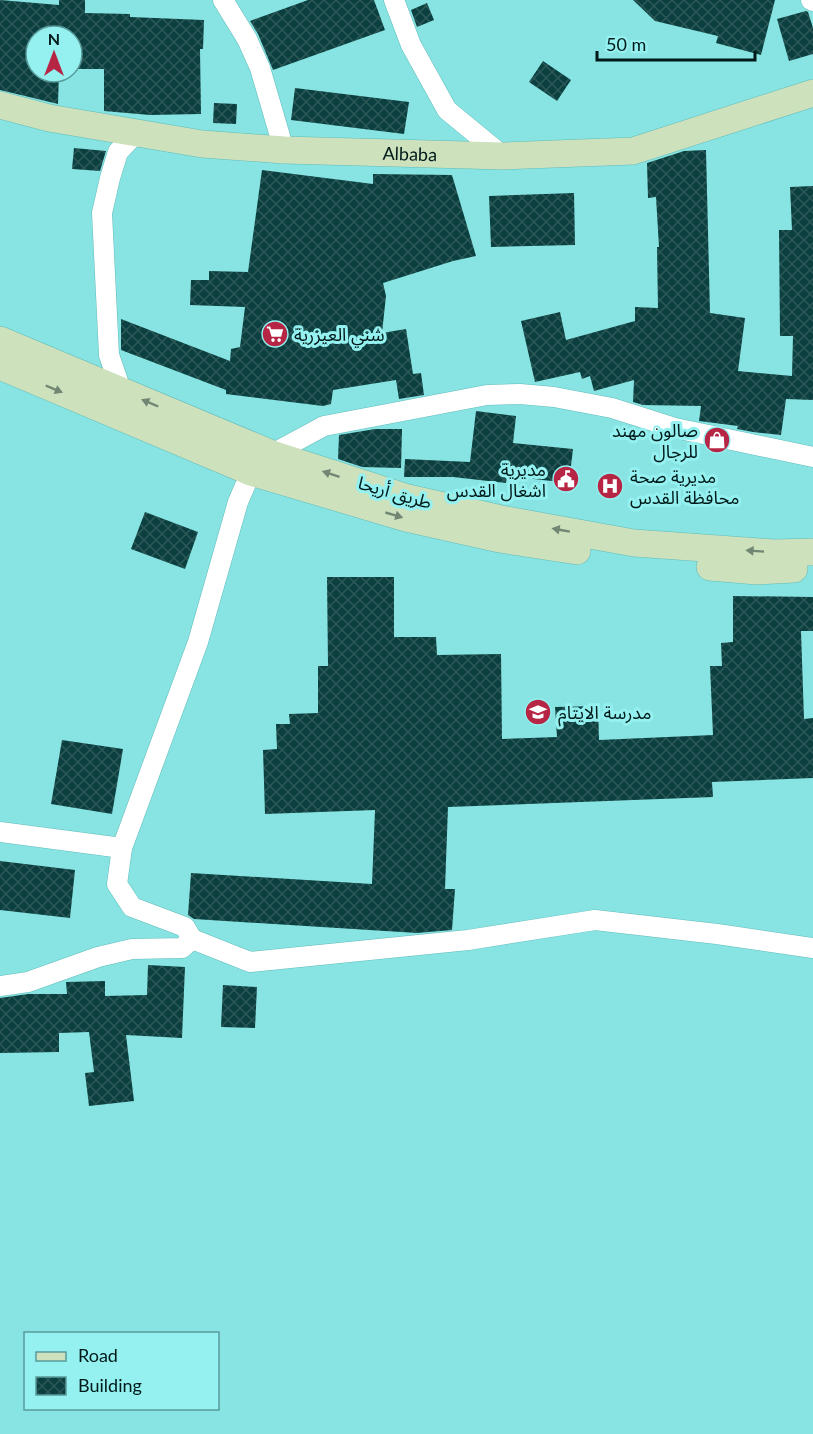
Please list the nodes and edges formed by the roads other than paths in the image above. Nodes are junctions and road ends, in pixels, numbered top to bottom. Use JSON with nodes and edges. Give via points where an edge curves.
{"nodes":[{"id":1,"x":224,"y":0,"type":"edge"},
{"id":2,"x":394,"y":0,"type":"edge"},
{"id":3,"x":813,"y":93,"type":"edge"},
{"id":4,"x":0,"y":105,"type":"edge"},
{"id":5,"x":136,"y":133,"type":"junction"},
{"id":6,"x":284,"y":150,"type":"junction"},
{"id":7,"x":503,"y":156,"type":"junction"},
{"id":8,"x":0,"y":340,"type":"edge"},
{"id":9,"x":0,"y":366,"type":"edge"},
{"id":10,"x":121,"y":390,"type":"junction"},
{"id":11,"x":272,"y":454,"type":"junction"},
{"id":12,"x":813,"y":457,"type":"edge"},
{"id":13,"x":251,"y":472,"type":"junction"},
{"id":14,"x":813,"y":552,"type":"edge"},
{"id":15,"x":813,"y":569,"type":"edge"},
{"id":16,"x":0,"y":832,"type":"edge"},
{"id":17,"x":122,"y":848,"type":"junction"},
{"id":18,"x":192,"y":939,"type":"junction"},
{"id":19,"x":813,"y":948,"type":"edge"},
{"id":20,"x":0,"y":986,"type":"edge"}],
"edges":[{"from":1,"to":6,"type":"street","via":[[260,68]]},
{"from":2,"to":7,"type":"street","via":[[411,45],[447,110]]},
{"from":3,"to":7,"type":"main road","name":"Albaba","via":[[633,151]]},
{"from":4,"to":5,"type":"main road","name":"Albaba"},
{"from":5,"to":6,"type":"main road","name":"Albaba","via":[[202,144]]},
{"from":5,"to":10,"type":"street","via":[[118,152],[102,213],[110,355]]},
{"from":6,"to":7,"type":"main road","name":"Albaba"},
{"from":8,"to":10,"type":"main road","name":"طريق أريحا"},
{"from":9,"to":13,"type":"main road","name":"طريق أريحا","one_way":true},
{"from":11,"to":10,"type":"main road","name":"طريق أريحا","one_way":true},
{"from":11,"to":12,"type":"street","via":[[324,426],[487,395],[520,394],[612,408],[675,428]]},
{"from":11,"to":13,"type":"street"},
{"from":14,"to":11,"type":"main road","name":"طريق أريحا","one_way":true,"via":[[634,543],[501,519],[408,498]]},
{"from":13,"to":15,"type":"main road","name":"طريق أريحا","one_way":true,"via":[[406,518],[500,539],[651,562],[757,571]]},
{"from":13,"to":17,"type":"street","via":[[238,502],[198,642]]},
{"from":16,"to":17,"type":"street"},
{"from":17,"to":18,"type":"street","via":[[117,884],[132,907],[185,927]]},
{"from":18,"to":19,"type":"street","via":[[250,962],[468,940],[595,920]]},
{"from":18,"to":20,"type":"street","via":[[182,948],[132,949],[28,982]]}]}
